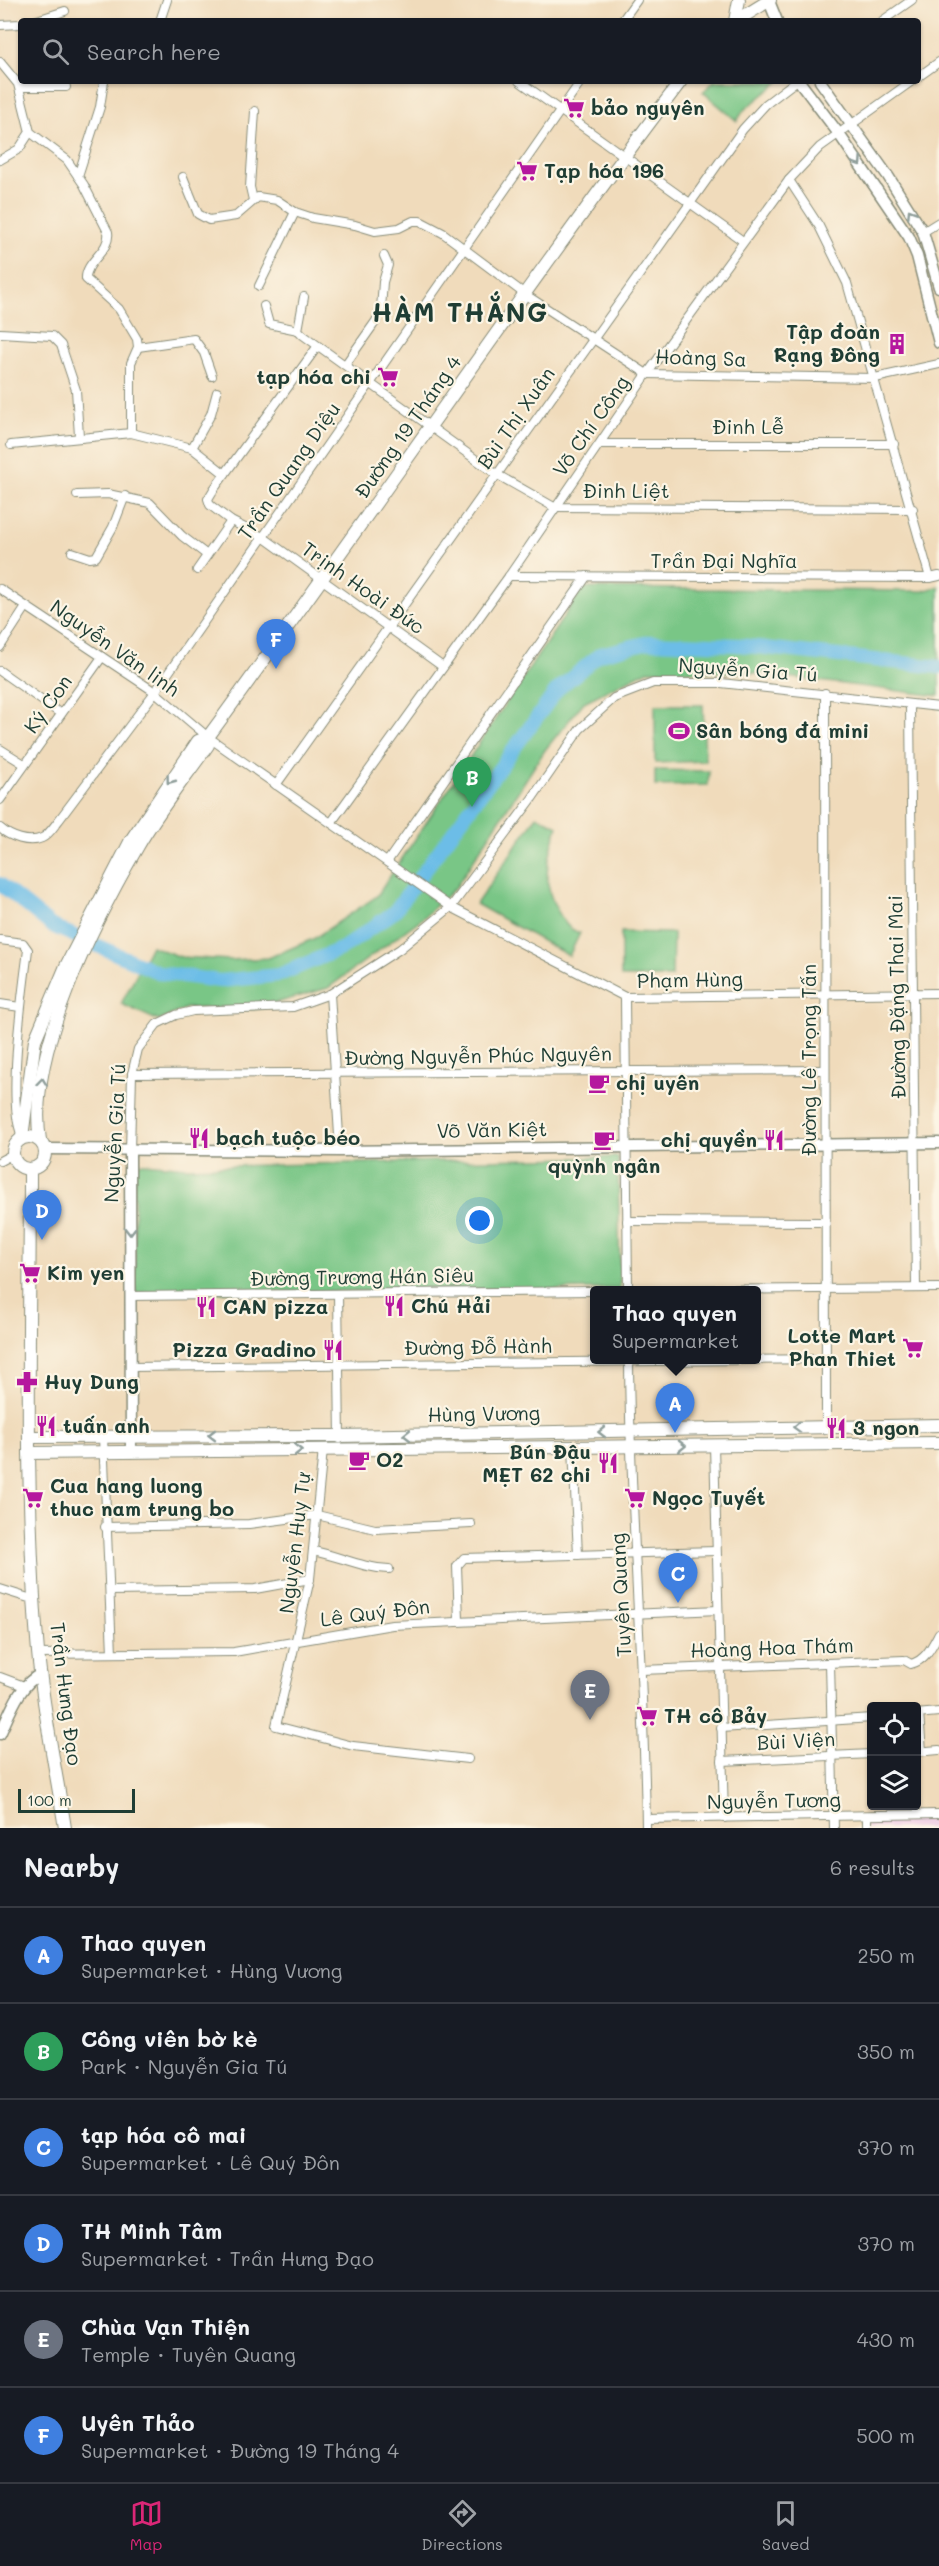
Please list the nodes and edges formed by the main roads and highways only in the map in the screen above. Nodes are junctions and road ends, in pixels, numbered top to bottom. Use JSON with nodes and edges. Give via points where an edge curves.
{"nodes":[{"id":1,"x":739,"y":0,"type":"edge"},
{"id":2,"x":769,"y":0,"type":"edge"},
{"id":3,"x":736,"y":18,"type":"edge"},
{"id":4,"x":740,"y":18,"type":"edge"},
{"id":5,"x":679,"y":84,"type":"edge"},
{"id":6,"x":72,"y":966,"type":"junction"},
{"id":7,"x":22,"y":1137,"type":"junction"},
{"id":8,"x":43,"y":1144,"type":"junction"},
{"id":9,"x":30,"y":1169,"type":"junction"},
{"id":10,"x":939,"y":1425,"type":"edge"},
{"id":11,"x":29,"y":1437,"type":"junction"},
{"id":12,"x":939,"y":1443,"type":"edge"},
{"id":13,"x":29,"y":1453,"type":"junction"},
{"id":14,"x":65,"y":1828,"type":"edge"}],
"edges":[{"from":1,"to":3,"type":"main road"},
{"from":2,"to":4,"type":"main road"},
{"from":5,"to":6,"type":"main road","name":"Đường 19 Tháng 4","via":[[208,737],[208,745],[100,908]]},
{"from":6,"to":7,"type":"main road","via":[[35,1040]]},
{"from":8,"to":6,"type":"main road","one_way":true,"via":[[37,1124],[49,1040]]},
{"from":7,"to":8,"type":"main road"},
{"from":7,"to":9,"type":"main road","via":[[13,1154],[20,1166]]},
{"from":8,"to":9,"type":"main road","via":[[41,1165]]},
{"from":9,"to":11,"type":"main road","name":"Trần Hưng Đạo"},
{"from":10,"to":11,"type":"main road","name":"Hùng Vương","one_way":true,"via":[[340,1436]]},
{"from":11,"to":13,"type":"main road","name":"Trần Hưng Đạo"},
{"from":13,"to":12,"type":"main road","name":"Hùng Vương","one_way":true},
{"from":13,"to":14,"type":"main road","name":"Trần Hưng Đạo","via":[[40,1674]]}]}
